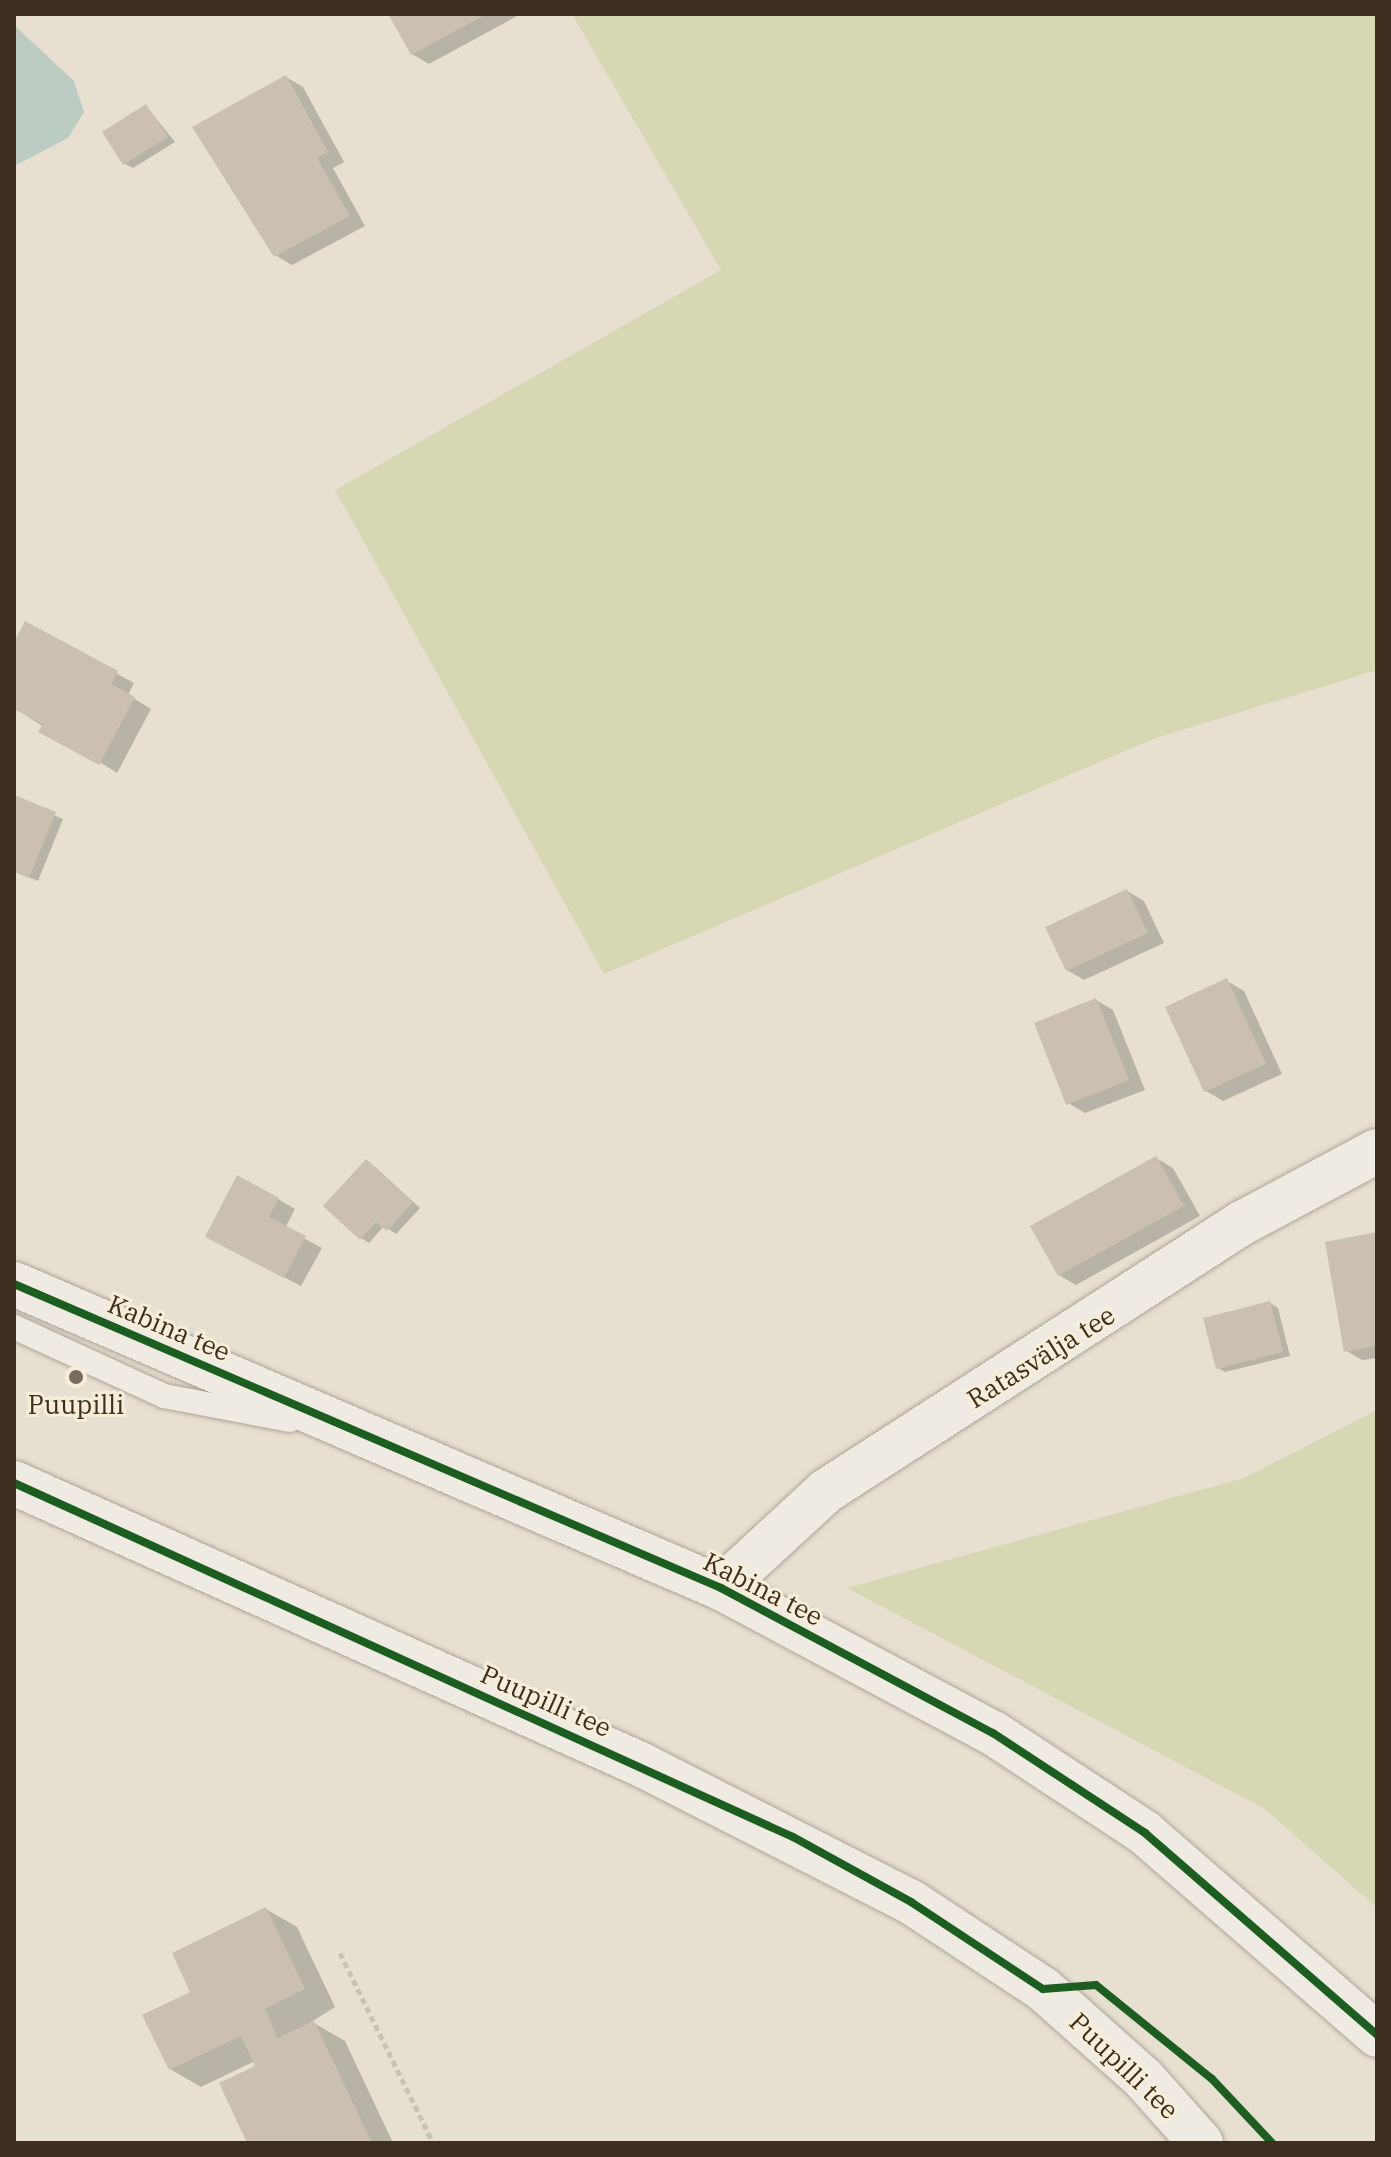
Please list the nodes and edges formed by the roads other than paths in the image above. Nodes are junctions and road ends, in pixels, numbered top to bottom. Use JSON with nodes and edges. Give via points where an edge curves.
{"nodes":[{"id":1,"x":1377,"y":1151,"type":"edge"},
{"id":2,"x":14,"y":1284,"type":"edge"},
{"id":3,"x":14,"y":1327,"type":"edge"},
{"id":4,"x":360,"y":1432,"type":"junction"},
{"id":5,"x":14,"y":1483,"type":"edge"},
{"id":6,"x":721,"y":1588,"type":"junction"},
{"id":7,"x":1377,"y":2035,"type":"edge"},
{"id":8,"x":1201,"y":2143,"type":"edge"}],
"edges":[{"from":1,"to":6,"type":"street","name":"Ratasvälja tee","via":[[1244,1222],[826,1491]]},
{"from":2,"to":4,"type":"street","name":"Kabina tee"},
{"from":3,"to":4,"type":"lane","via":[[164,1396]]},
{"from":4,"to":6,"type":"street","name":"Kabina tee"},
{"from":5,"to":8,"type":"street","name":"Puupilli tee","via":[[642,1765],[911,1902],[1043,1989],[1143,2078]]},
{"from":6,"to":7,"type":"street","name":"Kabina tee","via":[[993,1733],[1145,1833]]}]}
